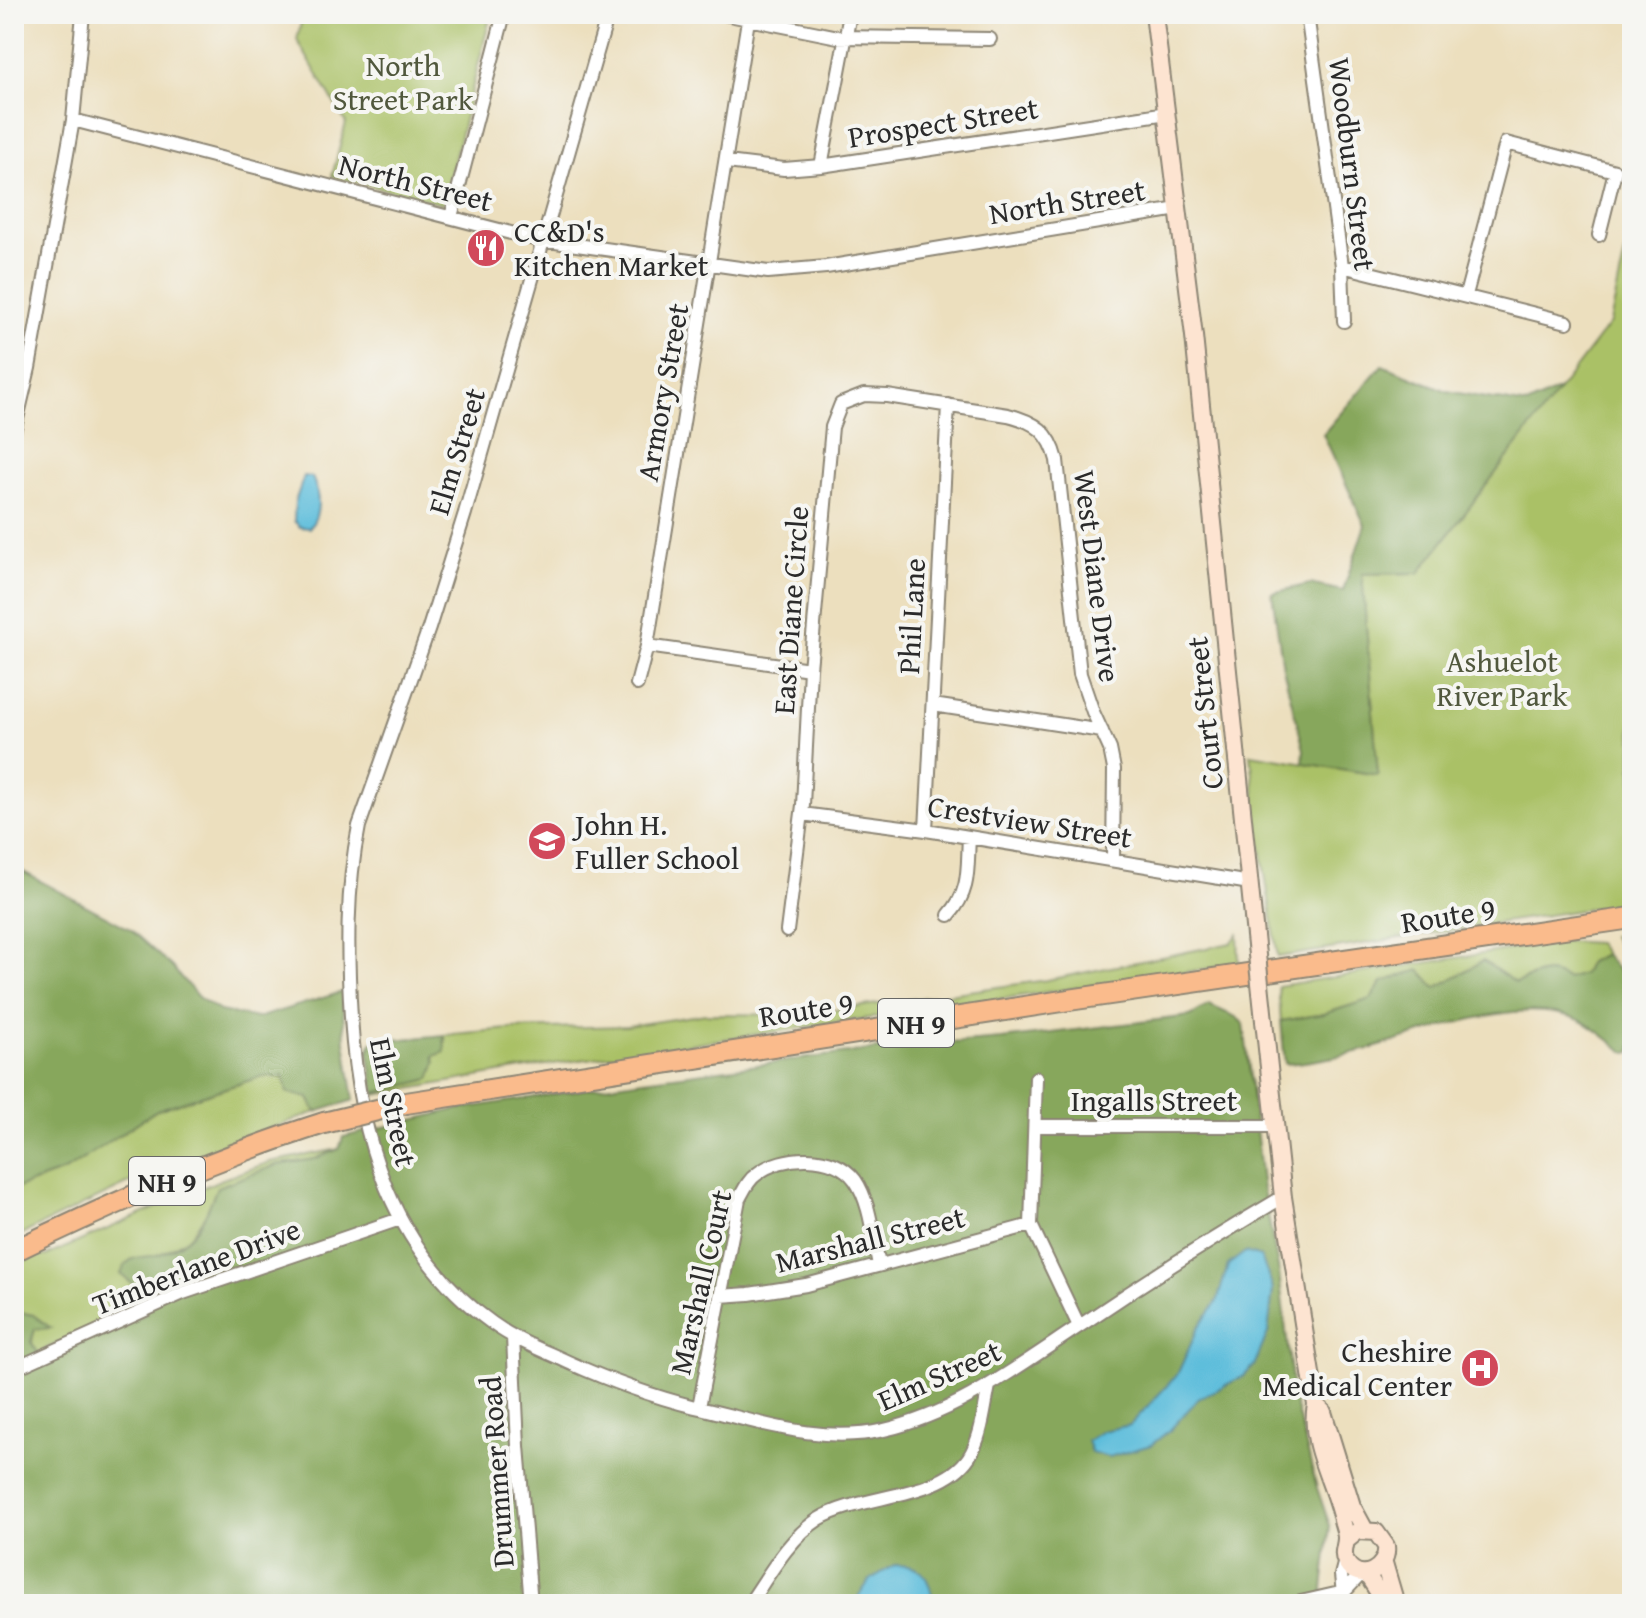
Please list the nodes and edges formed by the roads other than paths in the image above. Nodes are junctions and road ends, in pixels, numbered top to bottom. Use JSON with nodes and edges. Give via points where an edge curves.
{"nodes":[{"id":1,"x":83,"y":14,"type":"edge"},
{"id":2,"x":504,"y":14,"type":"edge"},
{"id":3,"x":608,"y":14,"type":"edge"},
{"id":4,"x":724,"y":14,"type":"edge"},
{"id":5,"x":850,"y":14,"type":"edge"},
{"id":6,"x":1154,"y":14,"type":"edge"},
{"id":7,"x":1307,"y":14,"type":"edge"},
{"id":8,"x":748,"y":16,"type":"edge"},
{"id":9,"x":846,"y":37,"type":"junction"},
{"id":10,"x":990,"y":39,"type":"dead end"},
{"id":11,"x":1167,"y":113,"type":"junction"},
{"id":12,"x":73,"y":120,"type":"junction"},
{"id":13,"x":727,"y":162,"type":"junction"},
{"id":14,"x":821,"y":166,"type":"junction"},
{"id":15,"x":1178,"y":209,"type":"junction"},
{"id":16,"x":451,"y":217,"type":"junction"},
{"id":17,"x":1599,"y":235,"type":"dead end"},
{"id":18,"x":545,"y":240,"type":"junction"},
{"id":19,"x":710,"y":265,"type":"junction"},
{"id":20,"x":1342,"y":266,"type":"junction"},
{"id":21,"x":1466,"y":295,"type":"junction"},
{"id":22,"x":1344,"y":321,"type":"dead end"},
{"id":23,"x":1567,"y":322,"type":"dead end"},
{"id":24,"x":948,"y":405,"type":"junction"},
{"id":25,"x":14,"y":432,"type":"edge"},
{"id":26,"x":647,"y":646,"type":"junction"},
{"id":27,"x":810,"y":669,"type":"junction"},
{"id":28,"x":637,"y":684,"type":"dead end"},
{"id":29,"x":933,"y":705,"type":"junction"},
{"id":30,"x":1102,"y":731,"type":"junction"},
{"id":31,"x":802,"y":814,"type":"junction"},
{"id":32,"x":926,"y":830,"type":"junction"},
{"id":33,"x":969,"y":837,"type":"junction"},
{"id":34,"x":1113,"y":860,"type":"junction"},
{"id":35,"x":1250,"y":883,"type":"junction"},
{"id":36,"x":949,"y":915,"type":"dead end"},
{"id":37,"x":1632,"y":918,"type":"edge"},
{"id":38,"x":787,"y":931,"type":"dead end"},
{"id":39,"x":1036,"y":1078,"type":"dead end"},
{"id":40,"x":1035,"y":1126,"type":"junction"},
{"id":41,"x":1274,"y":1126,"type":"junction"},
{"id":42,"x":1283,"y":1197,"type":"junction"},
{"id":43,"x":400,"y":1219,"type":"junction"},
{"id":44,"x":1031,"y":1225,"type":"junction"},
{"id":45,"x":14,"y":1251,"type":"edge"},
{"id":46,"x":879,"y":1265,"type":"junction"},
{"id":47,"x":720,"y":1296,"type":"junction"},
{"id":48,"x":1079,"y":1326,"type":"junction"},
{"id":49,"x":513,"y":1337,"type":"junction"},
{"id":50,"x":14,"y":1369,"type":"edge"},
{"id":51,"x":989,"y":1386,"type":"junction"},
{"id":52,"x":1316,"y":1405,"type":"junction"},
{"id":53,"x":699,"y":1407,"type":"junction"},
{"id":54,"x":1365,"y":1530,"type":"junction"},
{"id":55,"x":1347,"y":1540,"type":"junction"},
{"id":56,"x":1345,"y":1560,"type":"junction"},
{"id":57,"x":1384,"y":1563,"type":"junction"},
{"id":58,"x":1364,"y":1573,"type":"junction"},
{"id":59,"x":1344,"y":1598,"type":"edge"},
{"id":60,"x":531,"y":1604,"type":"edge"},
{"id":61,"x":749,"y":1604,"type":"edge"},
{"id":62,"x":1292,"y":1604,"type":"edge"},
{"id":63,"x":1386,"y":1604,"type":"edge"}],
"edges":[{"from":1,"to":12,"type":"street"},
{"from":2,"to":16,"type":"street"},
{"from":3,"to":18,"type":"street","name":"Elm Street"},
{"from":4,"to":8,"type":"street"},
{"from":5,"to":9,"type":"street"},
{"from":6,"to":11,"type":"main road","name":"Court Street"},
{"from":7,"to":20,"type":"street","name":"Woodburn Street"},
{"from":8,"to":9,"type":"street"},
{"from":8,"to":13,"type":"street","name":"Armory Street"},
{"from":9,"to":10,"type":"street"},
{"from":9,"to":14,"type":"street"},
{"from":11,"to":14,"type":"street","name":"Prospect Street"},
{"from":11,"to":15,"type":"main road","name":"Court Street"},
{"from":12,"to":16,"type":"street","name":"North Street"},
{"from":12,"to":25,"type":"street"},
{"from":13,"to":14,"type":"street","name":"Prospect Street","via":[[784,169]]},
{"from":13,"to":19,"type":"street","name":"Armory Street"},
{"from":15,"to":19,"type":"street","name":"North Street","via":[[792,272]]},
{"from":15,"to":35,"type":"main road","name":"Court Street"},
{"from":16,"to":18,"type":"street","name":"North Street"},
{"from":17,"to":21,"type":"street","via":[[1615,171],[1506,143]]},
{"from":18,"to":19,"type":"street","name":"North Street"},
{"from":18,"to":43,"type":"street","name":"Elm Street","via":[[465,513],[352,858],[348,946],[355,1060],[374,1154]]},
{"from":19,"to":26,"type":"street","name":"Armory Street"},
{"from":20,"to":21,"type":"street"},
{"from":20,"to":22,"type":"street","name":"Woodburn Street"},
{"from":21,"to":23,"type":"street"},
{"from":24,"to":27,"type":"street","name":"East Diane Circle","via":[[864,395],[850,398],[836,412]]},
{"from":24,"to":29,"type":"street","name":"Phil Lane"},
{"from":24,"to":30,"type":"street","name":"West Diane Drive","via":[[1027,420],[1048,435],[1080,674]]},
{"from":26,"to":27,"type":"street"},
{"from":26,"to":28,"type":"street","name":"Armory Street"},
{"from":27,"to":31,"type":"street","name":"East Diane Circle"},
{"from":29,"to":30,"type":"street"},
{"from":29,"to":32,"type":"street","name":"Phil Lane"},
{"from":30,"to":34,"type":"street","name":"West Diane Drive","via":[[1114,769]]},
{"from":31,"to":32,"type":"street","name":"Crestview Street"},
{"from":31,"to":38,"type":"street","name":"East Diane Circle"},
{"from":32,"to":33,"type":"street","name":"Crestview Street"},
{"from":33,"to":34,"type":"street","name":"Crestview Street"},
{"from":33,"to":36,"type":"street","via":[[966,888]]},
{"from":34,"to":35,"type":"street","name":"Crestview Street"},
{"from":35,"to":41,"type":"main road","name":"Court Street","bridge":true},
{"from":37,"to":45,"type":"highway","name":"Route 9","number":"NH 9","bridge":true,"via":[[406,1103],[265,1142],[112,1204]]},
{"from":39,"to":40,"type":"street"},
{"from":40,"to":41,"type":"street","name":"Ingalls Street"},
{"from":40,"to":44,"type":"street"},
{"from":41,"to":42,"type":"main road","name":"Court Street"},
{"from":42,"to":48,"type":"street","name":"Elm Street"},
{"from":42,"to":52,"type":"main road","name":"Court Street"},
{"from":43,"to":49,"type":"street","name":"Elm Street","via":[[441,1280]]},
{"from":43,"to":50,"type":"street","name":"Timberlane Drive","via":[[183,1293]]},
{"from":44,"to":46,"type":"street","name":"Marshall Street"},
{"from":44,"to":48,"type":"street"},
{"from":46,"to":47,"type":"street","name":"Marshall Street","via":[[806,1285]]},
{"from":46,"to":47,"type":"street","name":"Marshall Court","via":[[855,1181],[826,1162],[787,1162],[768,1167],[747,1183],[739,1199]]},
{"from":47,"to":53,"type":"street","name":"Marshall Court"},
{"from":48,"to":51,"type":"street","name":"Elm Street"},
{"from":49,"to":53,"type":"street","name":"Elm Street","via":[[639,1392]]},
{"from":49,"to":60,"type":"street","name":"Drummer Road"},
{"from":51,"to":53,"type":"street","name":"Elm Street","via":[[903,1425],[860,1434],[801,1432]]},
{"from":51,"to":61,"type":"street","via":[[977,1440],[960,1467],[935,1482],[816,1521],[797,1538]]},
{"from":52,"to":54,"type":"main road","name":"Court Street"},
{"from":52,"to":55,"type":"main road","name":"Court Street","via":[[1313,1420]]},
{"from":54,"to":55,"type":"main road"},
{"from":54,"to":57,"type":"main road","name":"Court Street","via":[[1384,1541]]},
{"from":55,"to":56,"type":"main road","name":"Court Street"},
{"from":56,"to":58,"type":"main road","name":"Court Street"},
{"from":56,"to":59,"type":"street"},
{"from":57,"to":58,"type":"main road"},
{"from":57,"to":63,"type":"main road","name":"Court Street"},
{"from":58,"to":59,"type":"street"},
{"from":58,"to":63,"type":"main road","name":"Court Street"},
{"from":59,"to":62,"type":"street"}]}
